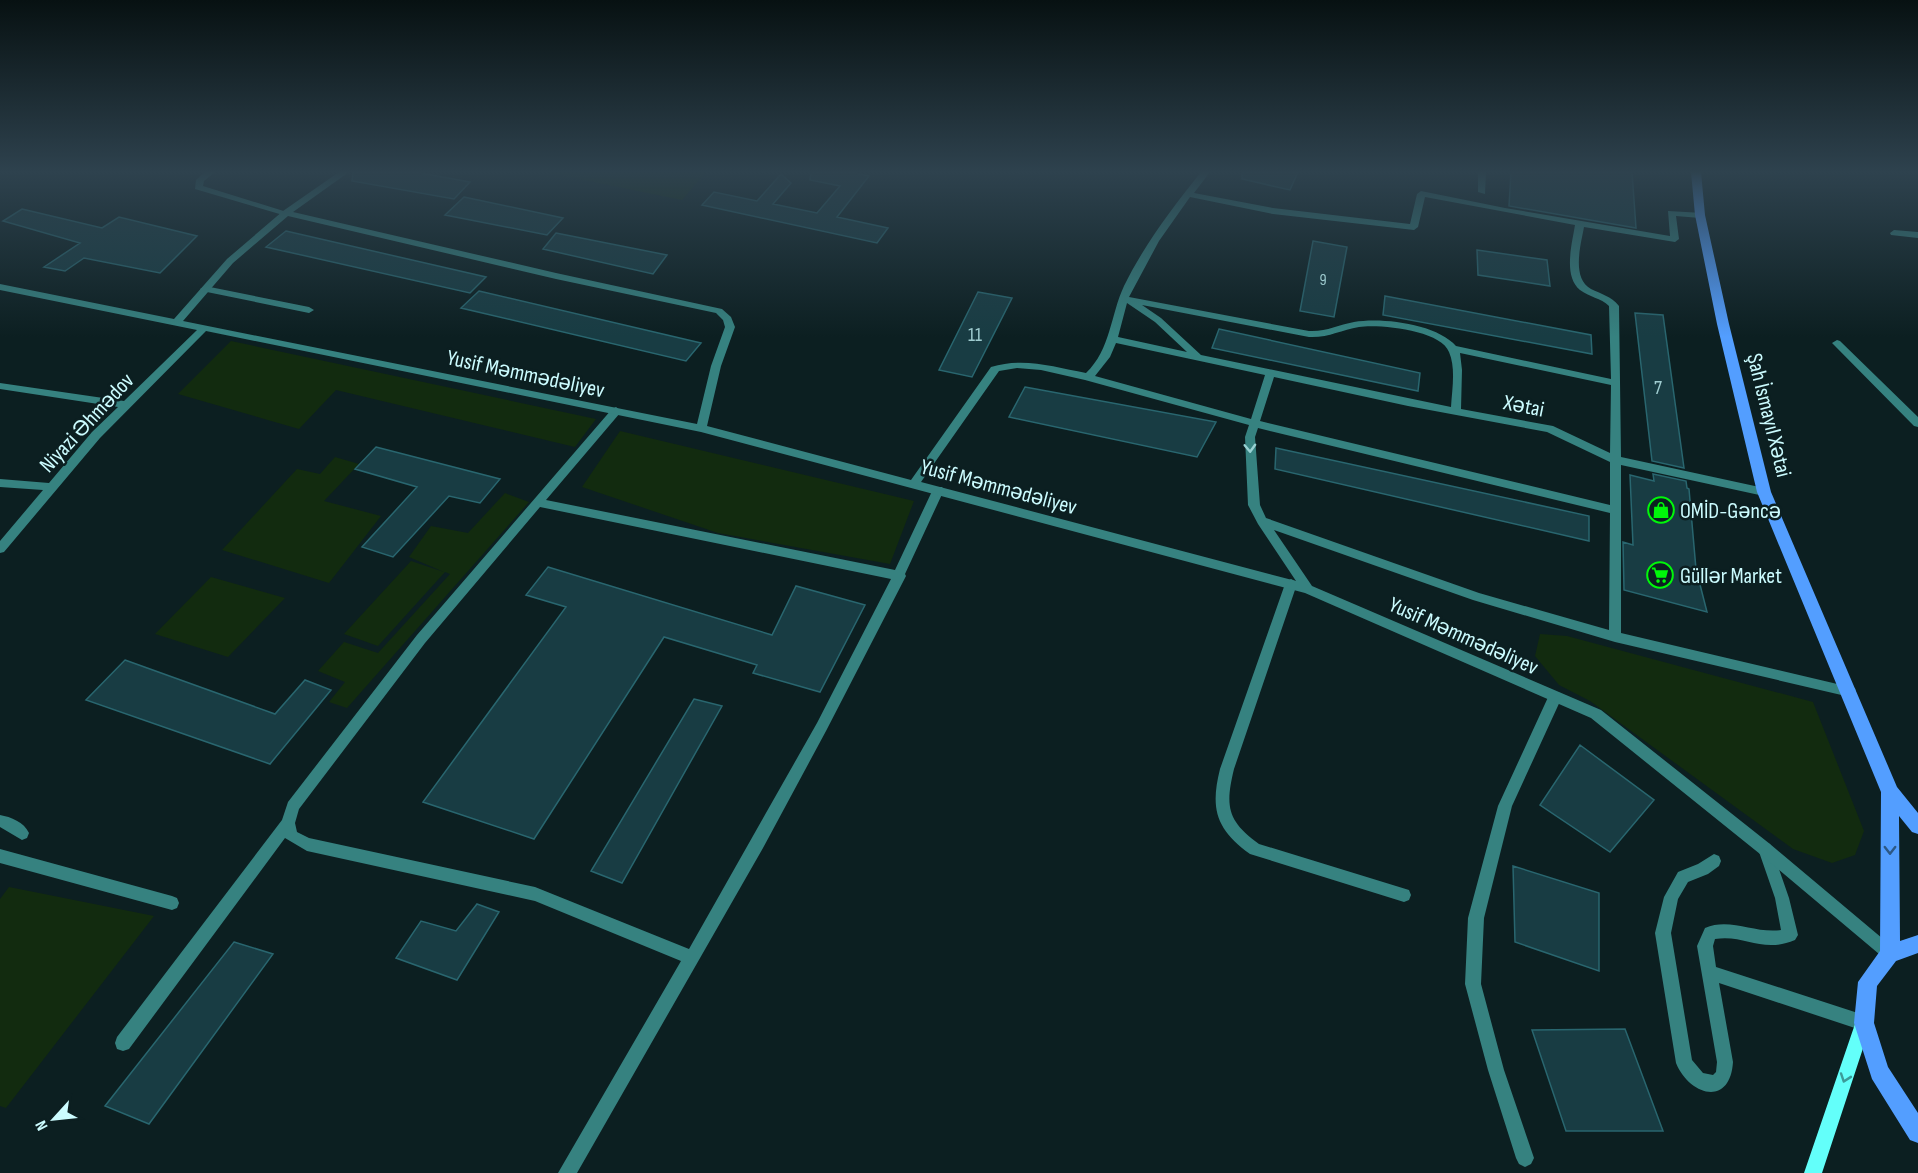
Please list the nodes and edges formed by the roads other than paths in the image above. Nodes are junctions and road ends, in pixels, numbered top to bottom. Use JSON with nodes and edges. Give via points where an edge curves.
{"nodes":[{"id":1,"x":270,"y":227,"type":"edge"},
{"id":2,"x":345,"y":227,"type":"edge"},
{"id":3,"x":1164,"y":227,"type":"edge"},
{"id":4,"x":1580,"y":227,"type":"edge"},
{"id":5,"x":1606,"y":227,"type":"edge"},
{"id":6,"x":1673,"y":227,"type":"edge"},
{"id":7,"x":1702,"y":227,"type":"edge"},
{"id":8,"x":1894,"y":233,"type":"dead end"},
{"id":9,"x":1918,"y":235,"type":"edge"},
{"id":10,"x":0,"y":287,"type":"edge"},
{"id":11,"x":206,"y":290,"type":"junction"},
{"id":12,"x":1125,"y":298,"type":"junction"},
{"id":13,"x":309,"y":310,"type":"dead end"},
{"id":14,"x":178,"y":321,"type":"junction"},
{"id":15,"x":205,"y":327,"type":"junction"},
{"id":16,"x":1113,"y":339,"type":"junction"},
{"id":17,"x":1838,"y":343,"type":"dead end"},
{"id":18,"x":1453,"y":348,"type":"junction"},
{"id":19,"x":1197,"y":356,"type":"junction"},
{"id":20,"x":1271,"y":372,"type":"junction"},
{"id":21,"x":1088,"y":377,"type":"junction"},
{"id":22,"x":1616,"y":383,"type":"junction"},
{"id":23,"x":0,"y":386,"type":"edge"},
{"id":24,"x":126,"y":405,"type":"junction"},
{"id":25,"x":616,"y":411,"type":"junction"},
{"id":26,"x":1456,"y":412,"type":"junction"},
{"id":27,"x":1254,"y":423,"type":"junction"},
{"id":28,"x":1918,"y":423,"type":"edge"},
{"id":29,"x":701,"y":428,"type":"junction"},
{"id":30,"x":1615,"y":460,"type":"junction"},
{"id":31,"x":0,"y":483,"type":"edge"},
{"id":32,"x":915,"y":483,"type":"junction"},
{"id":33,"x":52,"y":487,"type":"junction"},
{"id":34,"x":939,"y":490,"type":"junction"},
{"id":35,"x":1764,"y":492,"type":"junction"},
{"id":36,"x":538,"y":503,"type":"junction"},
{"id":37,"x":1615,"y":510,"type":"junction"},
{"id":38,"x":1262,"y":521,"type":"junction"},
{"id":39,"x":0,"y":549,"type":"edge"},
{"id":40,"x":900,"y":576,"type":"junction"},
{"id":41,"x":1291,"y":584,"type":"junction"},
{"id":42,"x":1308,"y":589,"type":"junction"},
{"id":43,"x":1615,"y":637,"type":"junction"},
{"id":44,"x":1850,"y":692,"type":"junction"},
{"id":45,"x":1555,"y":697,"type":"junction"},
{"id":46,"x":1890,"y":792,"type":"junction"},
{"id":47,"x":0,"y":821,"type":"edge"},
{"id":48,"x":288,"y":824,"type":"junction"},
{"id":49,"x":1918,"y":826,"type":"edge"},
{"id":50,"x":22,"y":833,"type":"dead end"},
{"id":51,"x":1765,"y":849,"type":"junction"},
{"id":52,"x":0,"y":856,"type":"edge"},
{"id":53,"x":1714,"y":861,"type":"dead end"},
{"id":54,"x":1404,"y":895,"type":"dead end"},
{"id":55,"x":172,"y":903,"type":"dead end"},
{"id":56,"x":1918,"y":944,"type":"edge"},
{"id":57,"x":1890,"y":954,"type":"junction"},
{"id":58,"x":692,"y":958,"type":"junction"},
{"id":59,"x":1709,"y":972,"type":"junction"},
{"id":60,"x":1864,"y":1023,"type":"junction"},
{"id":61,"x":123,"y":1042,"type":"dead end"},
{"id":62,"x":1918,"y":1132,"type":"edge"},
{"id":63,"x":1525,"y":1158,"type":"dead end"},
{"id":64,"x":567,"y":1173,"type":"edge"},
{"id":65,"x":1813,"y":1173,"type":"edge"}],
"edges":[{"from":1,"to":11,"type":"street","via":[[230,261]]},
{"from":2,"to":29,"type":"street","via":[[719,311],[730,327]]},
{"from":3,"to":12,"type":"street"},
{"from":4,"to":22,"type":"street","via":[[1575,276],[1582,287],[1610,300],[1614,306]]},
{"from":5,"to":6,"type":"street","via":[[1675,239]]},
{"from":7,"to":35,"type":"main road","name":"Şah İsmayıl Xətai"},
{"from":8,"to":9,"type":"street"},
{"from":10,"to":14,"type":"street","name":"Yusif Məmmədəliyev"},
{"from":11,"to":13,"type":"street"},
{"from":11,"to":14,"type":"street"},
{"from":12,"to":16,"type":"street"},
{"from":12,"to":18,"type":"street","via":[[1309,334],[1328,335],[1364,323],[1394,325],[1435,334]]},
{"from":12,"to":19,"type":"street","via":[[1158,320]]},
{"from":14,"to":15,"type":"street","name":"Yusif Məmmədəliyev"},
{"from":15,"to":24,"type":"street","name":"Niyazi Əhmədov"},
{"from":15,"to":25,"type":"street","name":"Yusif Məmmədəliyev"},
{"from":16,"to":19,"type":"street","name":"Xətai"},
{"from":16,"to":21,"type":"street","via":[[1103,363]]},
{"from":17,"to":28,"type":"street"},
{"from":18,"to":22,"type":"street"},
{"from":18,"to":26,"type":"street"},
{"from":19,"to":20,"type":"street","name":"Xətai"},
{"from":20,"to":26,"type":"street","name":"Xətai"},
{"from":20,"to":27,"type":"street"},
{"from":21,"to":27,"type":"street"},
{"from":21,"to":32,"type":"street","via":[[1019,364],[995,369]]},
{"from":22,"to":30,"type":"street"},
{"from":23,"to":24,"type":"street"},
{"from":24,"to":33,"type":"street","name":"Niyazi Əhmədov"},
{"from":25,"to":29,"type":"street","name":"Yusif Məmmədəliyev"},
{"from":25,"to":36,"type":"street"},
{"from":26,"to":30,"type":"street","name":"Xətai","via":[[1549,429]]},
{"from":27,"to":37,"type":"street"},
{"from":27,"to":38,"type":"street","one_way":true,"via":[[1250,436],[1251,475],[1254,505]]},
{"from":29,"to":32,"type":"street","name":"Yusif Məmmədəliyev"},
{"from":30,"to":35,"type":"street","name":"Xətai"},
{"from":30,"to":37,"type":"street"},
{"from":31,"to":33,"type":"street"},
{"from":32,"to":34,"type":"street","name":"Yusif Məmmədəliyev"},
{"from":33,"to":39,"type":"street","name":"Niyazi Əhmədov"},
{"from":34,"to":40,"type":"street"},
{"from":34,"to":41,"type":"street","name":"Yusif Məmmədəliyev"},
{"from":35,"to":44,"type":"main road","name":"Şah İsmayıl Xətai"},
{"from":36,"to":40,"type":"street"},
{"from":36,"to":48,"type":"street","via":[[421,639],[293,806]]},
{"from":37,"to":43,"type":"street"},
{"from":38,"to":42,"type":"street"},
{"from":38,"to":43,"type":"street","via":[[1477,597]]},
{"from":40,"to":58,"type":"street","via":[[835,705]]},
{"from":41,"to":42,"type":"street","name":"Yusif Məmmədəliyev"},
{"from":41,"to":54,"type":"street","via":[[1220,791],[1224,815],[1238,838],[1255,849]]},
{"from":42,"to":45,"type":"street","name":"Yusif Məmmədəliyev"},
{"from":43,"to":44,"type":"street"},
{"from":44,"to":46,"type":"main road","name":"Şah İsmayıl Xətai"},
{"from":45,"to":51,"type":"street","name":"Yusif Məmmədəliyev","via":[[1596,714]]},
{"from":45,"to":63,"type":"street","via":[[1504,806],[1476,918],[1473,984]]},
{"from":46,"to":49,"type":"main road","name":"Şah İsmayıl Xətai"},
{"from":46,"to":57,"type":"main road","name":"Şah İsmayıl Xətai","one_way":true},
{"from":47,"to":50,"type":"street"},
{"from":48,"to":58,"type":"street","via":[[291,836],[307,844],[535,894]]},
{"from":48,"to":61,"type":"street"},
{"from":51,"to":57,"type":"street","name":"Yusif Məmmədəliyev"},
{"from":51,"to":59,"type":"street","via":[[1790,935],[1774,941],[1722,929],[1710,933],[1705,946]]},
{"from":52,"to":55,"type":"street"},
{"from":53,"to":59,"type":"street","via":[[1683,877],[1671,897],[1663,933],[1684,1063],[1693,1077],[1704,1084],[1716,1084],[1724,1076],[1725,1062]]},
{"from":56,"to":57,"type":"main road"},
{"from":57,"to":60,"type":"main road","via":[[1868,982]]},
{"from":58,"to":64,"type":"street"},
{"from":59,"to":60,"type":"street"},
{"from":60,"to":62,"type":"main road","via":[[1879,1072]]},
{"from":60,"to":65,"type":"main road","one_way":true}]}
